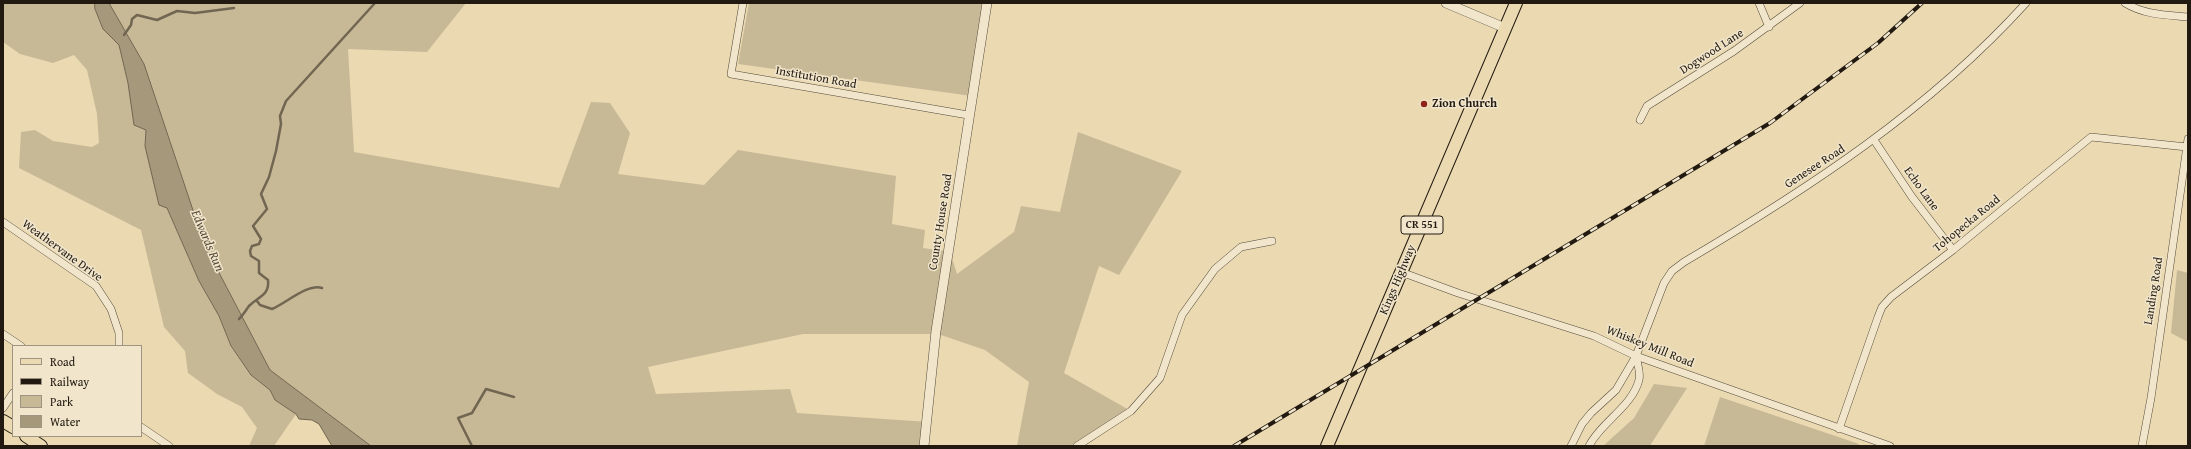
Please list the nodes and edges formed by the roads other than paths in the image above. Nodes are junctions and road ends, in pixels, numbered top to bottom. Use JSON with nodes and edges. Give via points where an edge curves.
{"nodes":[{"id":1,"x":743,"y":3,"type":"edge"},
{"id":2,"x":987,"y":3,"type":"edge"},
{"id":3,"x":1446,"y":3,"type":"edge"},
{"id":4,"x":1516,"y":3,"type":"edge"},
{"id":5,"x":1759,"y":3,"type":"edge"},
{"id":6,"x":1800,"y":3,"type":"edge"},
{"id":7,"x":2026,"y":3,"type":"edge"},
{"id":8,"x":2125,"y":3,"type":"edge"},
{"id":9,"x":2188,"y":17,"type":"edge"},
{"id":10,"x":1769,"y":27,"type":"junction"},
{"id":11,"x":1505,"y":28,"type":"junction"},
{"id":12,"x":968,"y":115,"type":"junction"},
{"id":13,"x":1640,"y":120,"type":"dead end"},
{"id":14,"x":1874,"y":140,"type":"junction"},
{"id":15,"x":2188,"y":143,"type":"edge"},
{"id":16,"x":3,"y":222,"type":"edge"},
{"id":17,"x":1272,"y":241,"type":"dead end"},
{"id":18,"x":1953,"y":250,"type":"junction"},
{"id":19,"x":1401,"y":272,"type":"junction"},
{"id":20,"x":3,"y":334,"type":"edge"},
{"id":21,"x":20,"y":345,"type":"edge"},
{"id":22,"x":119,"y":345,"type":"edge"},
{"id":23,"x":1636,"y":356,"type":"junction"},
{"id":24,"x":12,"y":394,"type":"edge"},
{"id":25,"x":3,"y":408,"type":"edge"},
{"id":26,"x":3,"y":421,"type":"edge"},
{"id":27,"x":12,"y":426,"type":"edge"},
{"id":28,"x":142,"y":428,"type":"edge"},
{"id":29,"x":1839,"y":428,"type":"junction"},
{"id":30,"x":28,"y":437,"type":"edge"},
{"id":31,"x":41,"y":446,"type":"edge"},
{"id":32,"x":169,"y":446,"type":"edge"},
{"id":33,"x":924,"y":446,"type":"edge"},
{"id":34,"x":1077,"y":446,"type":"edge"},
{"id":35,"x":1327,"y":446,"type":"edge"},
{"id":36,"x":1571,"y":446,"type":"edge"},
{"id":37,"x":1588,"y":446,"type":"edge"},
{"id":38,"x":1890,"y":446,"type":"edge"},
{"id":39,"x":2142,"y":446,"type":"edge"}],
"edges":[{"from":1,"to":12,"type":"street","name":"Institution Road","via":[[731,74]]},
{"from":2,"to":12,"type":"street","name":"County House Road"},
{"from":3,"to":11,"type":"street"},
{"from":4,"to":11,"type":"main road","name":"Kings Highway","number":"CR 551"},
{"from":5,"to":10,"type":"street"},
{"from":6,"to":10,"type":"street","name":"Dogwood Lane"},
{"from":7,"to":14,"type":"street","name":"Genesee Road","via":[[1952,77]]},
{"from":8,"to":9,"type":"street","via":[[2137,11]]},
{"from":10,"to":13,"type":"street","name":"Dogwood Lane","via":[[1647,106]]},
{"from":11,"to":19,"type":"main road","name":"Kings Highway","number":"CR 551"},
{"from":12,"to":33,"type":"street","name":"County House Road","via":[[936,331]]},
{"from":14,"to":18,"type":"street","name":"Echo Lane","via":[[1912,197]]},
{"from":14,"to":23,"type":"street","name":"Genesee Road","via":[[1832,170],[1677,267],[1664,283]]},
{"from":15,"to":18,"type":"street","name":"Tohopecka Road","via":[[2091,137]]},
{"from":15,"to":39,"type":"street","name":"Landing Road"},
{"from":16,"to":22,"type":"street","name":"Weathervane Drive","via":[[96,286],[111,309],[119,333]]},
{"from":17,"to":34,"type":"street","via":[[1241,247],[1215,269],[1182,315],[1160,378],[1131,411]]},
{"from":18,"to":29,"type":"street","name":"Tohopecka Road","via":[[1891,297],[1882,307]]},
{"from":19,"to":23,"type":"street","name":"Whiskey Mill Road","via":[[1460,294],[1594,336]]},
{"from":19,"to":35,"type":"main road","name":"Kings Highway","number":"CR 551"},
{"from":20,"to":21,"type":"street"},
{"from":23,"to":29,"type":"street","name":"Whiskey Mill Road"},
{"from":23,"to":36,"type":"street","name":"Genesee Road","via":[[1616,390],[1582,424]]},
{"from":23,"to":37,"type":"street","via":[[1639,380],[1633,393]]},
{"from":24,"to":25,"type":"street"},
{"from":26,"to":27,"type":"main road"},
{"from":28,"to":32,"type":"street"},
{"from":29,"to":38,"type":"street","name":"Whiskey Mill Road"},
{"from":30,"to":31,"type":"main road"}]}
